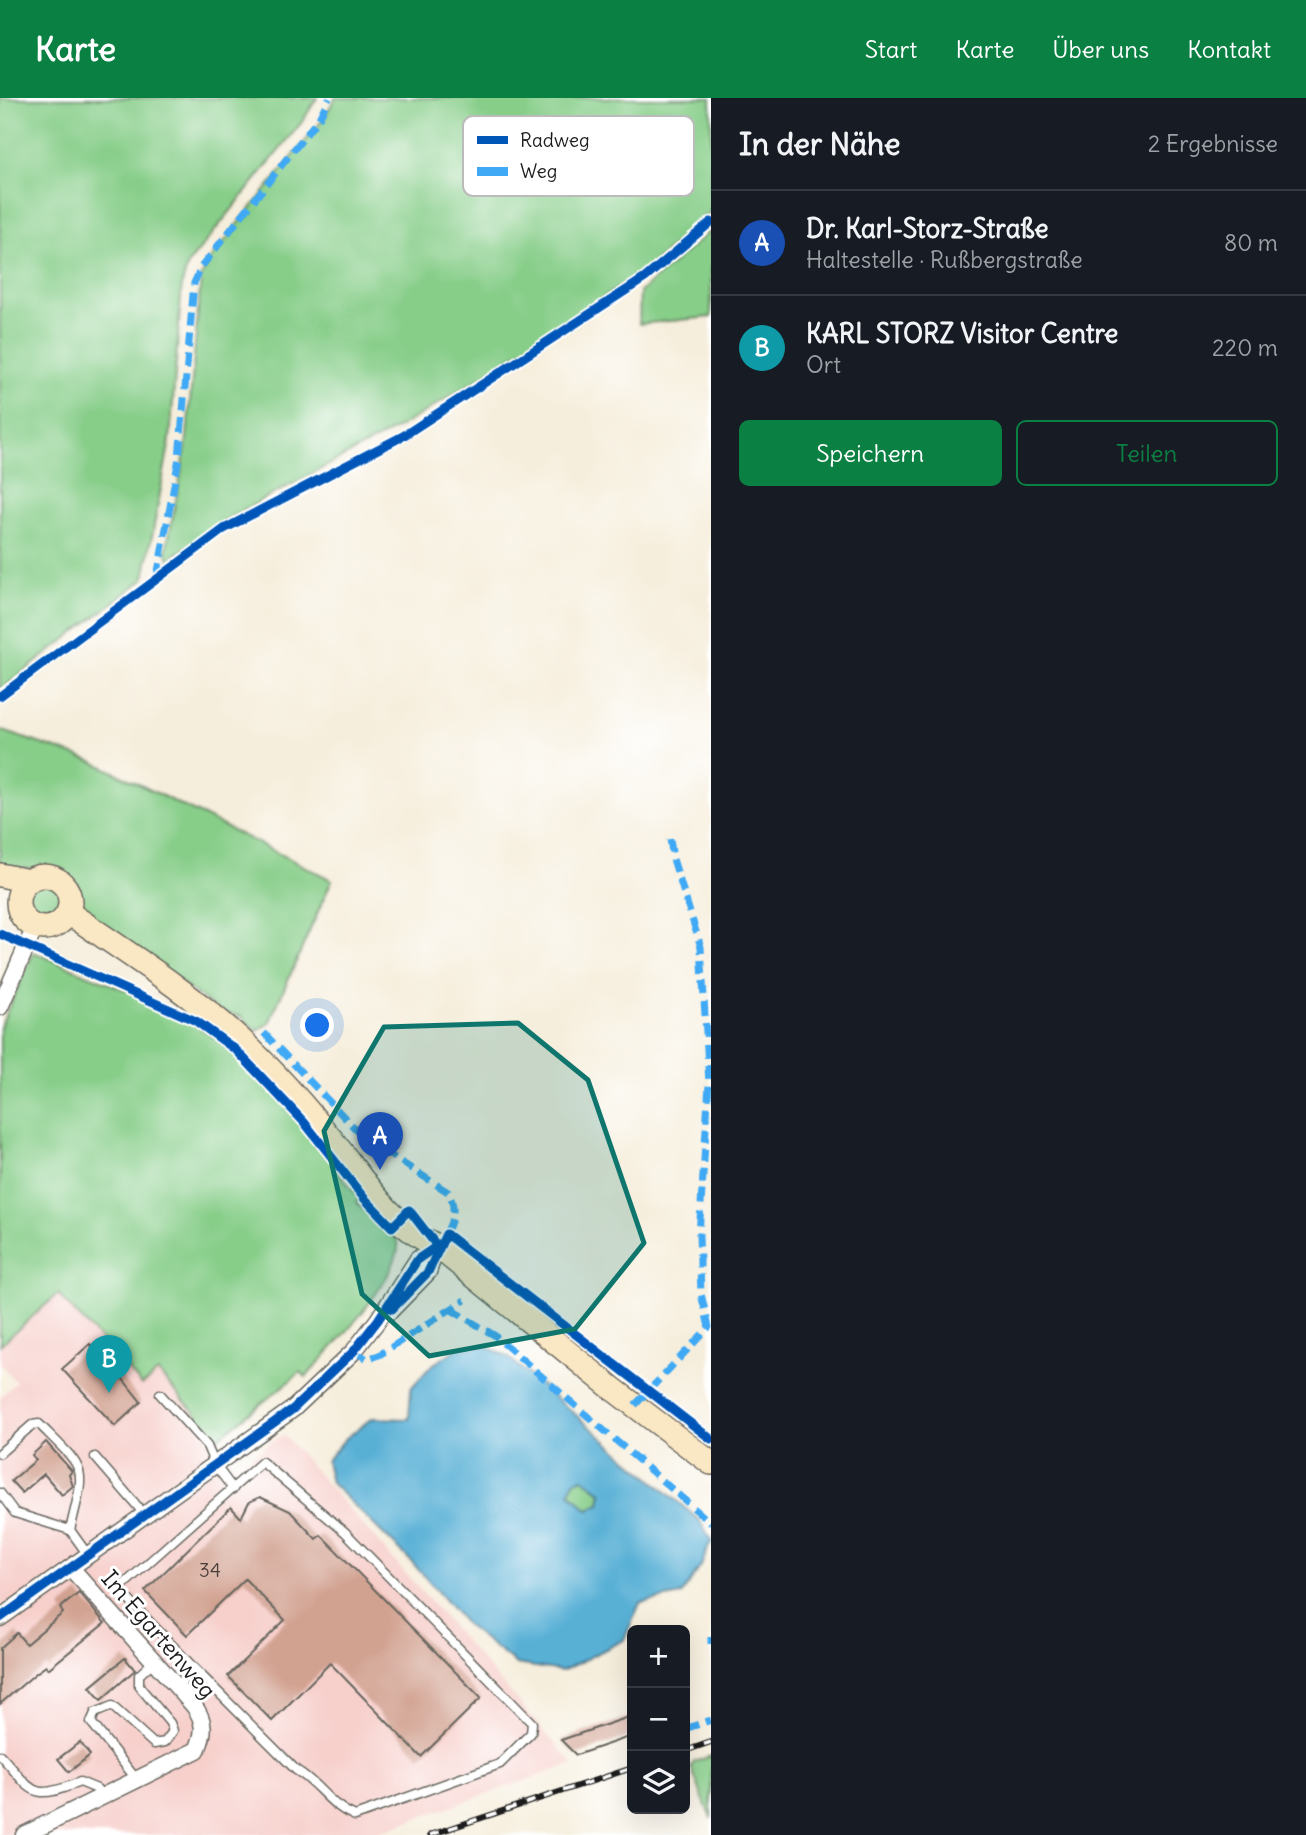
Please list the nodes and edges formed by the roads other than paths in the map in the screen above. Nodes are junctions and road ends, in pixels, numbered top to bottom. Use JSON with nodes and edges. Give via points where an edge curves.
{"nodes":[{"id":1,"x":0,"y":875,"type":"edge"},
{"id":2,"x":29,"y":881,"type":"junction"},
{"id":3,"x":9,"y":896,"type":"edge"},
{"id":4,"x":69,"y":913,"type":"junction"},
{"id":5,"x":35,"y":927,"type":"junction"},
{"id":6,"x":0,"y":1007,"type":"edge"},
{"id":7,"x":437,"y":1246,"type":"junction"},
{"id":8,"x":160,"y":1394,"type":"dead end"},
{"id":9,"x":0,"y":1453,"type":"edge"},
{"id":10,"x":94,"y":1457,"type":"dead end"},
{"id":11,"x":711,"y":1463,"type":"edge"},
{"id":12,"x":215,"y":1465,"type":"junction"},
{"id":13,"x":233,"y":1489,"type":"junction"},
{"id":14,"x":0,"y":1493,"type":"edge"},
{"id":15,"x":145,"y":1515,"type":"junction"},
{"id":16,"x":70,"y":1530,"type":"junction"},
{"id":17,"x":88,"y":1555,"type":"junction"},
{"id":18,"x":71,"y":1568,"type":"junction"},
{"id":19,"x":0,"y":1618,"type":"edge"},
{"id":20,"x":154,"y":1661,"type":"junction"},
{"id":21,"x":195,"y":1669,"type":"junction"},
{"id":22,"x":177,"y":1687,"type":"junction"},
{"id":23,"x":0,"y":1755,"type":"edge"},
{"id":24,"x":137,"y":1780,"type":"junction"},
{"id":25,"x":102,"y":1797,"type":"junction"},
{"id":26,"x":24,"y":1835,"type":"edge"}],
"edges":[{"from":1,"to":2,"type":"street"},
{"from":2,"to":3,"type":"street","via":[[19,894]]},
{"from":2,"to":4,"type":"street","via":[[51,877],[64,884],[71,898]]},
{"from":3,"to":5,"type":"street"},
{"from":4,"to":5,"type":"street","via":[[55,927]]},
{"from":4,"to":7,"type":"street","via":[[174,985],[240,1040],[398,1221]]},
{"from":5,"to":6,"type":"street"},
{"from":7,"to":11,"type":"street"},
{"from":7,"to":12,"type":"street","via":[[418,1259],[354,1351],[293,1409]]},
{"from":8,"to":12,"type":"lane","via":[[207,1446]]},
{"from":9,"to":16,"type":"lane","via":[[39,1424],[75,1460],[82,1490]]},
{"from":10,"to":15,"type":"lane"},
{"from":12,"to":13,"type":"lane"},
{"from":12,"to":15,"type":"street"},
{"from":13,"to":21,"type":"lane","via":[[121,1587]]},
{"from":13,"to":21,"type":"lane","via":[[262,1462],[345,1532],[532,1723],[531,1733],[500,1764],[355,1816],[335,1808],[316,1782],[296,1770]]},
{"from":14,"to":16,"type":"lane","via":[[15,1513]]},
{"from":15,"to":17,"type":"street"},
{"from":16,"to":17,"type":"lane"},
{"from":17,"to":18,"type":"street"},
{"from":18,"to":19,"type":"street"},
{"from":18,"to":20,"type":"street","name":"Im Egartenweg"},
{"from":20,"to":22,"type":"street","name":"Im Egartenweg"},
{"from":20,"to":24,"type":"lane","via":[[139,1675],[139,1686],[170,1723],[173,1731],[165,1742],[154,1744],[144,1738],[112,1706],[95,1713],[91,1722]]},
{"from":21,"to":22,"type":"lane"},
{"from":22,"to":24,"type":"street","name":"Im Egartenweg","via":[[202,1717],[203,1736],[197,1750]]},
{"from":23,"to":25,"type":"lane","via":[[35,1792],[47,1794],[80,1782],[97,1789]]},
{"from":24,"to":25,"type":"street","name":"Im Egartenweg"},
{"from":25,"to":26,"type":"street","name":"Im Egartenweg"}]}
